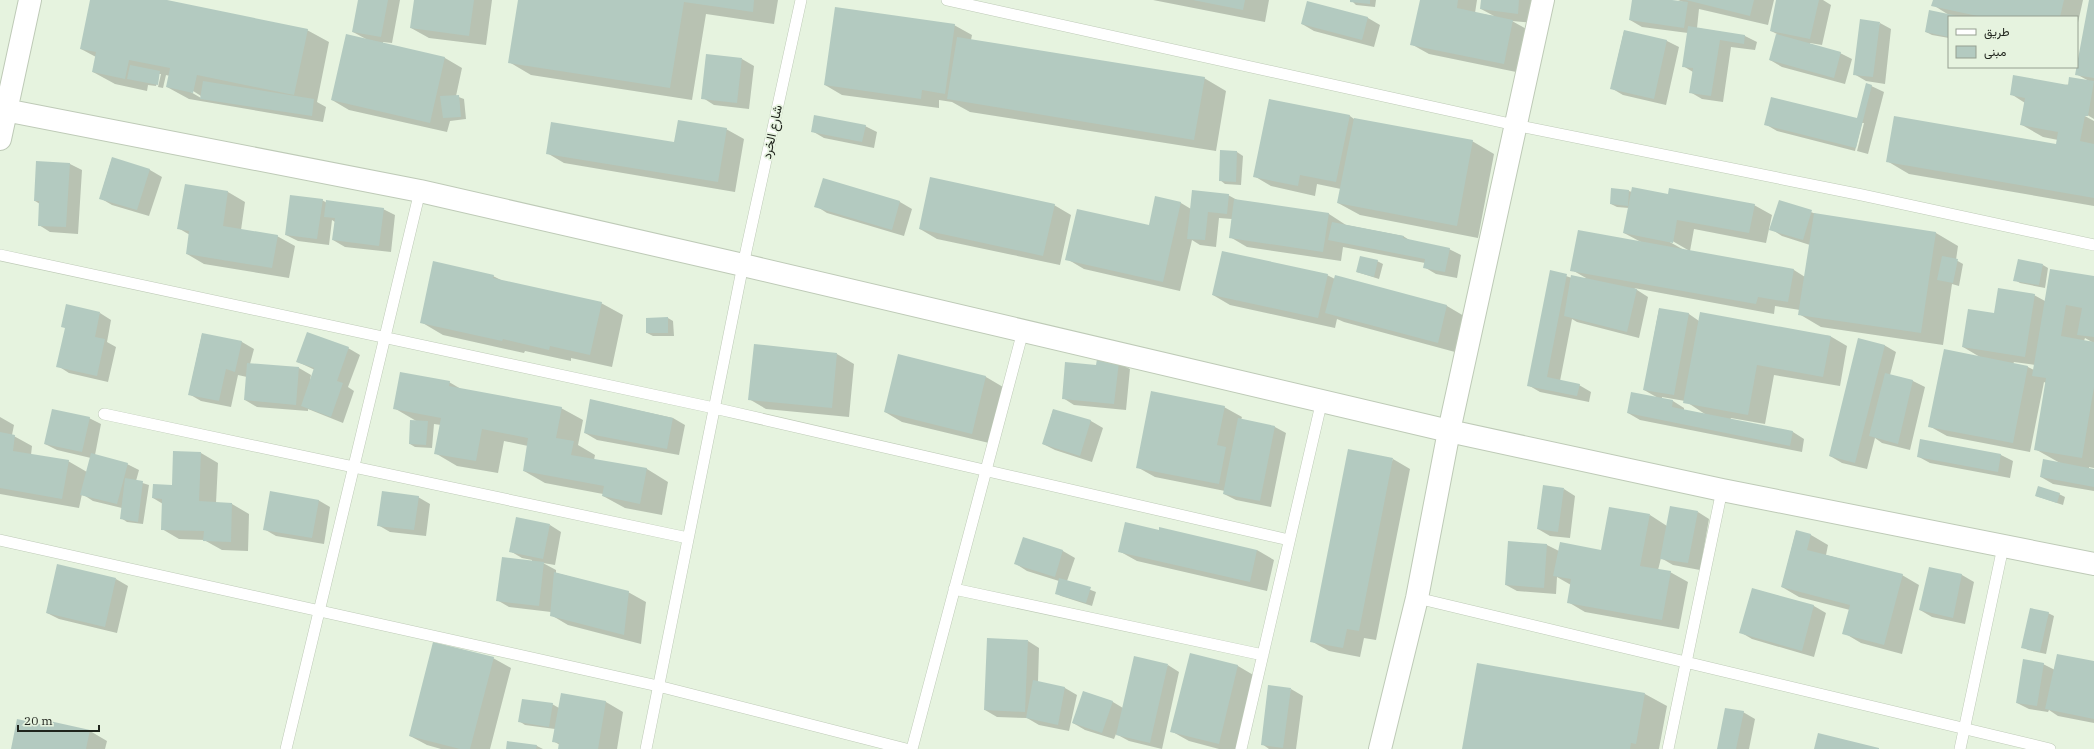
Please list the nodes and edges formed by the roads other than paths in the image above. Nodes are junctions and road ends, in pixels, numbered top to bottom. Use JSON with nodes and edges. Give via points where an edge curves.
{"nodes":[{"id":1,"x":30,"y":0,"type":"edge"},
{"id":2,"x":801,"y":0,"type":"edge"},
{"id":3,"x":947,"y":0,"type":"edge"},
{"id":4,"x":1543,"y":0,"type":"edge"},
{"id":5,"x":3,"y":110,"type":"edge"},
{"id":6,"x":1515,"y":125,"type":"junction"},
{"id":7,"x":0,"y":139,"type":"edge"},
{"id":8,"x":420,"y":191,"type":"junction"},
{"id":9,"x":2094,"y":245,"type":"edge"},
{"id":10,"x":0,"y":254,"type":"edge"},
{"id":11,"x":743,"y":265,"type":"junction"},
{"id":12,"x":1023,"y":331,"type":"junction"},
{"id":13,"x":385,"y":338,"type":"junction"},
{"id":14,"x":1322,"y":400,"type":"junction"},
{"id":15,"x":714,"y":408,"type":"junction"},
{"id":16,"x":104,"y":414,"type":"dead end"},
{"id":17,"x":1449,"y":431,"type":"junction"},
{"id":18,"x":354,"y":468,"type":"junction"},
{"id":19,"x":986,"y":471,"type":"junction"},
{"id":20,"x":1722,"y":490,"type":"junction"},
{"id":21,"x":688,"y":538,"type":"junction"},
{"id":22,"x":0,"y":540,"type":"edge"},
{"id":23,"x":1289,"y":540,"type":"junction"},
{"id":24,"x":2003,"y":547,"type":"junction"},
{"id":25,"x":2094,"y":564,"type":"edge"},
{"id":26,"x":954,"y":589,"type":"junction"},
{"id":27,"x":1417,"y":598,"type":"junction"},
{"id":28,"x":320,"y":610,"type":"junction"},
{"id":29,"x":1263,"y":655,"type":"junction"},
{"id":30,"x":1686,"y":662,"type":"junction"},
{"id":31,"x":658,"y":686,"type":"junction"},
{"id":32,"x":1964,"y":728,"type":"junction"},
{"id":33,"x":286,"y":749,"type":"edge"},
{"id":34,"x":646,"y":749,"type":"edge"},
{"id":35,"x":906,"y":749,"type":"edge"},
{"id":36,"x":912,"y":749,"type":"edge"},
{"id":37,"x":1241,"y":749,"type":"edge"},
{"id":38,"x":1380,"y":749,"type":"edge"},
{"id":39,"x":1668,"y":749,"type":"edge"},
{"id":40,"x":1960,"y":749,"type":"edge"},
{"id":41,"x":2050,"y":749,"type":"edge"}],
"edges":[{"from":1,"to":5,"type":"street"},
{"from":2,"to":11,"type":"lane","name":"شارع الخرد"},
{"from":3,"to":6,"type":"lane"},
{"from":4,"to":6,"type":"street"},
{"from":5,"to":7,"type":"street"},
{"from":5,"to":8,"type":"street"},
{"from":6,"to":9,"type":"lane","via":[[1862,194]]},
{"from":6,"to":17,"type":"street"},
{"from":8,"to":11,"type":"street"},
{"from":8,"to":13,"type":"lane"},
{"from":10,"to":13,"type":"lane"},
{"from":11,"to":12,"type":"street"},
{"from":11,"to":15,"type":"lane","name":"شارع الخرد"},
{"from":12,"to":14,"type":"street"},
{"from":12,"to":19,"type":"lane"},
{"from":13,"to":15,"type":"lane"},
{"from":13,"to":18,"type":"lane"},
{"from":14,"to":17,"type":"street"},
{"from":14,"to":23,"type":"lane"},
{"from":15,"to":19,"type":"lane"},
{"from":15,"to":21,"type":"lane","name":"شارع الخرد"},
{"from":16,"to":18,"type":"lane"},
{"from":17,"to":20,"type":"street"},
{"from":17,"to":27,"type":"street"},
{"from":18,"to":21,"type":"lane"},
{"from":18,"to":28,"type":"lane"},
{"from":19,"to":23,"type":"lane"},
{"from":19,"to":26,"type":"lane"},
{"from":20,"to":24,"type":"street"},
{"from":20,"to":30,"type":"lane"},
{"from":21,"to":31,"type":"lane","name":"شارع الخرد"},
{"from":22,"to":28,"type":"lane"},
{"from":23,"to":29,"type":"lane"},
{"from":24,"to":25,"type":"street"},
{"from":24,"to":32,"type":"lane"},
{"from":26,"to":29,"type":"lane"},
{"from":26,"to":36,"type":"lane"},
{"from":27,"to":30,"type":"lane"},
{"from":27,"to":38,"type":"street"},
{"from":28,"to":31,"type":"lane"},
{"from":28,"to":33,"type":"lane"},
{"from":29,"to":37,"type":"lane"},
{"from":30,"to":32,"type":"lane"},
{"from":30,"to":39,"type":"lane"},
{"from":31,"to":34,"type":"lane","name":"شارع الخرد"},
{"from":31,"to":35,"type":"lane"},
{"from":32,"to":40,"type":"lane"},
{"from":32,"to":41,"type":"lane"}]}
